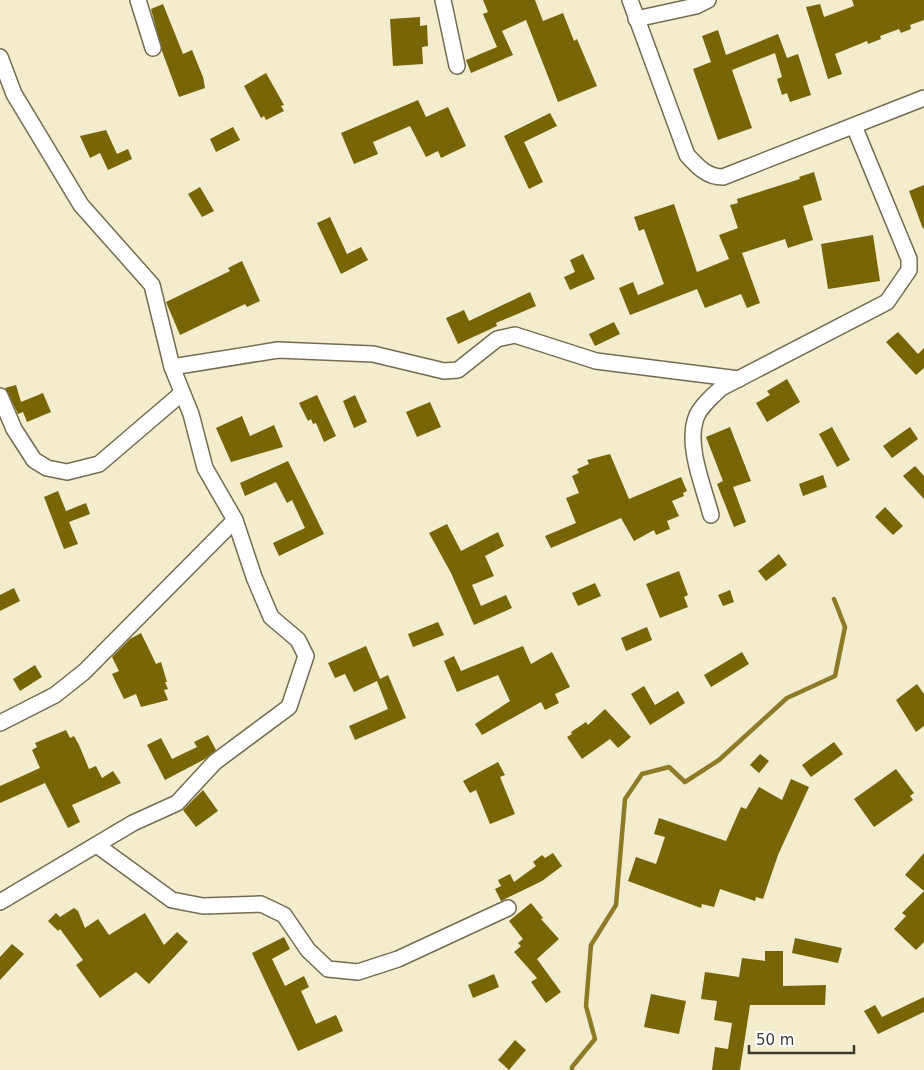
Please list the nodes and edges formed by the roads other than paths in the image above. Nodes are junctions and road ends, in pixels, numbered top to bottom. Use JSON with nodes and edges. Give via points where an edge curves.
{"nodes":[{"id":1,"x":138,"y":0,"type":"edge"},
{"id":2,"x":443,"y":0,"type":"edge"},
{"id":3,"x":630,"y":0,"type":"edge"},
{"id":4,"x":708,"y":0,"type":"edge"},
{"id":5,"x":636,"y":19,"type":"junction"},
{"id":6,"x":152,"y":48,"type":"dead end"},
{"id":7,"x":0,"y":57,"type":"edge"},
{"id":8,"x":457,"y":66,"type":"dead end"},
{"id":9,"x":7,"y":96,"type":"edge"},
{"id":10,"x":924,"y":98,"type":"edge"},
{"id":11,"x":854,"y":126,"type":"junction"},
{"id":12,"x":172,"y":367,"type":"junction"},
{"id":13,"x":739,"y":379,"type":"junction"},
{"id":14,"x":182,"y":393,"type":"junction"},
{"id":15,"x":0,"y":396,"type":"edge"},
{"id":16,"x":711,"y":515,"type":"dead end"},
{"id":17,"x":235,"y":520,"type":"junction"},
{"id":18,"x":0,"y":723,"type":"edge"},
{"id":19,"x":98,"y":846,"type":"junction"},
{"id":20,"x":0,"y":902,"type":"edge"},
{"id":21,"x":508,"y":908,"type":"dead end"}],
"edges":[{"from":1,"to":6,"type":"street"},
{"from":2,"to":8,"type":"street"},
{"from":3,"to":5,"type":"street"},
{"from":4,"to":5,"type":"street","via":[[696,6]]},
{"from":5,"to":11,"type":"street","via":[[687,155],[712,177],[723,177]]},
{"from":7,"to":9,"type":"street"},
{"from":9,"to":12,"type":"street","via":[[81,205],[152,285]]},
{"from":10,"to":11,"type":"street"},
{"from":11,"to":13,"type":"street","via":[[909,259],[909,270],[887,302]]},
{"from":12,"to":13,"type":"street","via":[[278,350],[373,354],[444,371],[458,370],[497,339],[516,335],[596,360]]},
{"from":12,"to":14,"type":"street"},
{"from":13,"to":16,"type":"street","via":[[721,388],[704,404],[695,420],[692,442]]},
{"from":14,"to":15,"type":"street","via":[[99,464],[67,472],[46,468],[34,460],[14,429]]},
{"from":14,"to":17,"type":"street","via":[[206,468]]},
{"from":17,"to":18,"type":"street","via":[[84,672],[54,695]]},
{"from":17,"to":19,"type":"street","via":[[271,617],[298,640],[306,656],[289,707],[214,762],[177,804],[133,823]]},
{"from":19,"to":20,"type":"street"},
{"from":19,"to":21,"type":"street","via":[[172,900],[203,906],[261,904],[284,915],[308,950],[328,969],[358,972],[398,959]]}]}
